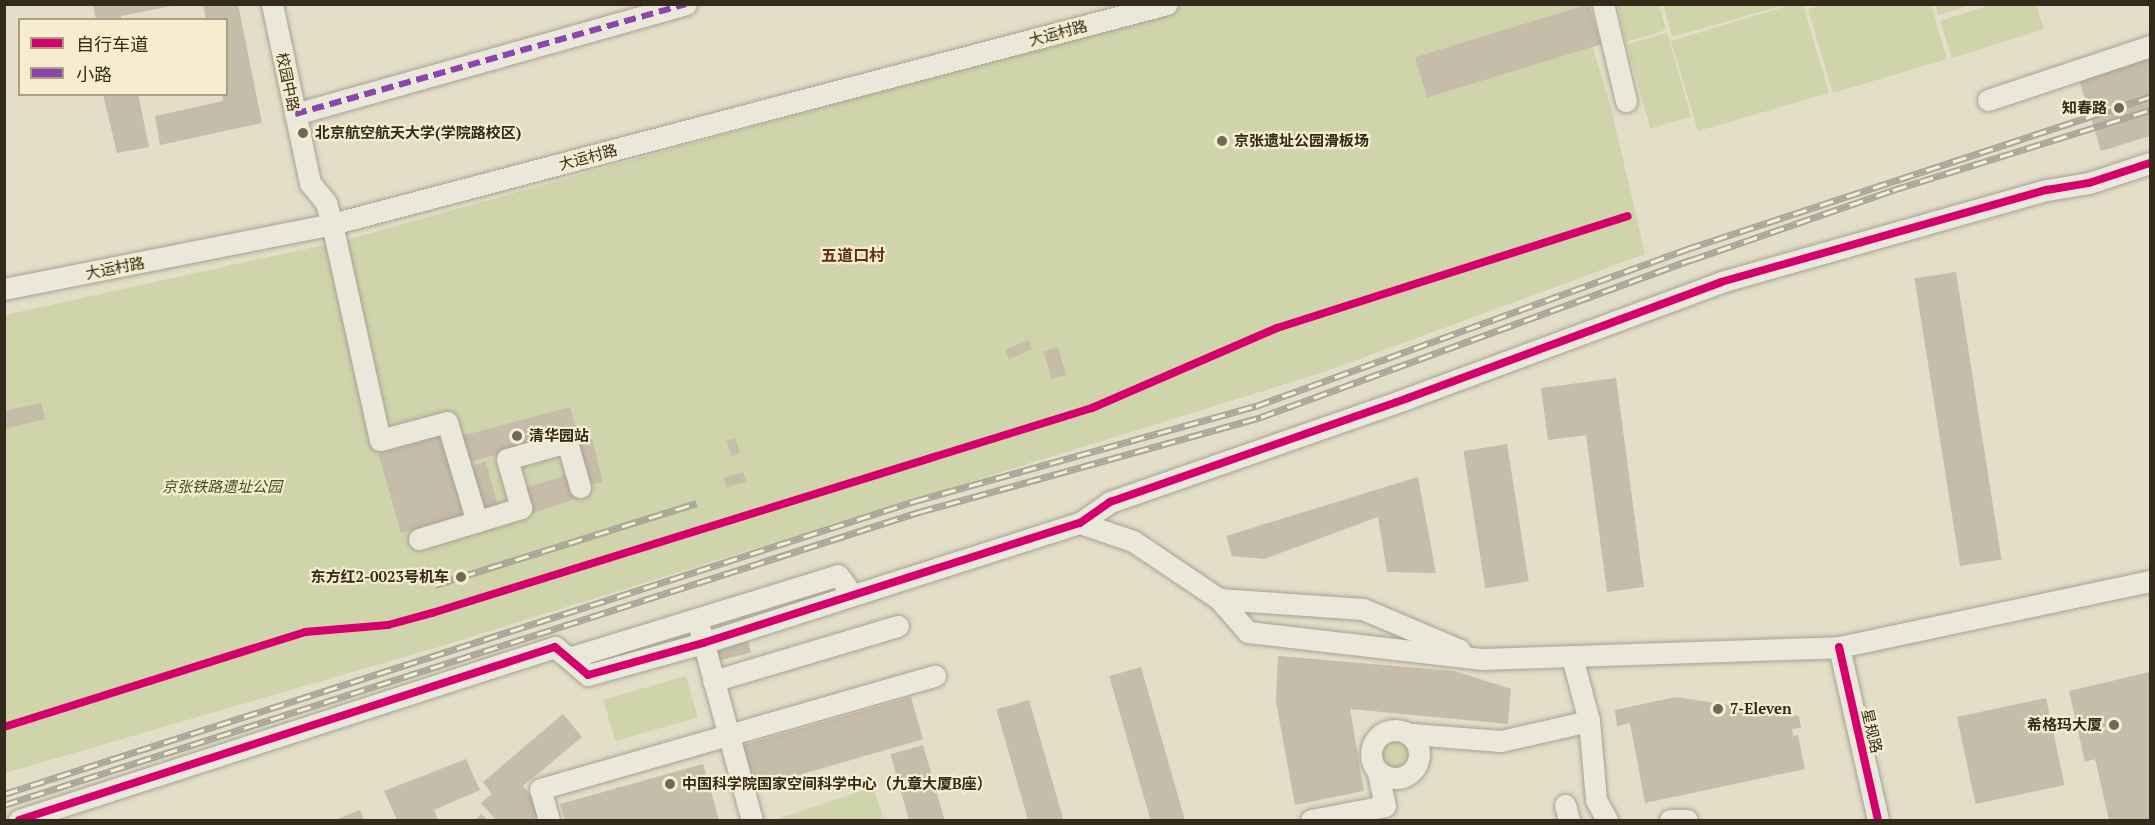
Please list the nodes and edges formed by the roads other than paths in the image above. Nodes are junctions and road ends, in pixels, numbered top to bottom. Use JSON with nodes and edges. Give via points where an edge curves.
{"nodes":[{"id":1,"x":272,"y":4,"type":"edge"},
{"id":2,"x":686,"y":4,"type":"edge"},
{"id":3,"x":1167,"y":4,"type":"edge"},
{"id":4,"x":1603,"y":4,"type":"edge"},
{"id":5,"x":2151,"y":46,"type":"edge"},
{"id":6,"x":1988,"y":100,"type":"dead end"},
{"id":7,"x":1626,"y":101,"type":"dead end"},
{"id":8,"x":295,"y":114,"type":"junction"},
{"id":9,"x":2151,"y":163,"type":"edge"},
{"id":10,"x":332,"y":224,"type":"junction"},
{"id":11,"x":4,"y":289,"type":"edge"},
{"id":12,"x":580,"y":487,"type":"dead end"},
{"id":13,"x":477,"y":522,"type":"junction"},
{"id":14,"x":1080,"y":523,"type":"junction"},
{"id":15,"x":419,"y":539,"type":"dead end"},
{"id":16,"x":2151,"y":581,"type":"edge"},
{"id":17,"x":852,"y":594,"type":"junction"},
{"id":18,"x":1219,"y":599,"type":"junction"},
{"id":19,"x":697,"y":619,"type":"junction"},
{"id":20,"x":898,"y":626,"type":"dead end"},
{"id":21,"x":703,"y":643,"type":"junction"},
{"id":22,"x":1839,"y":647,"type":"junction"},
{"id":23,"x":572,"y":657,"type":"junction"},
{"id":24,"x":1572,"y":657,"type":"junction"},
{"id":25,"x":1482,"y":659,"type":"junction"},
{"id":26,"x":935,"y":676,"type":"dead end"},
{"id":27,"x":713,"y":681,"type":"junction"},
{"id":28,"x":1588,"y":721,"type":"junction"},
{"id":29,"x":1412,"y":734,"type":"junction"},
{"id":30,"x":727,"y":735,"type":"junction"},
{"id":31,"x":1378,"y":773,"type":"junction"},
{"id":32,"x":20,"y":820,"type":"edge"},
{"id":33,"x":549,"y":820,"type":"edge"},
{"id":34,"x":752,"y":820,"type":"edge"},
{"id":35,"x":1311,"y":820,"type":"edge"},
{"id":36,"x":1607,"y":820,"type":"edge"},
{"id":37,"x":1670,"y":820,"type":"edge"},
{"id":38,"x":1687,"y":820,"type":"edge"},
{"id":39,"x":1878,"y":820,"type":"edge"}],
"edges":[{"from":1,"to":8,"type":"street","name":"校园中路"},
{"from":2,"to":8,"type":"street"},
{"from":3,"to":10,"type":"street","name":"大运村路"},
{"from":4,"to":7,"type":"street"},
{"from":5,"to":6,"type":"street"},
{"from":8,"to":10,"type":"street","name":"校园中路","via":[[310,183],[326,203]]},
{"from":9,"to":14,"type":"street","via":[[1720,282],[1420,394],[1110,502]]},
{"from":10,"to":11,"type":"street","name":"大运村路"},
{"from":10,"to":13,"type":"street","name":"校园中路","via":[[380,440],[447,422]]},
{"from":12,"to":13,"type":"street","via":[[567,442],[507,459],[521,508]]},
{"from":13,"to":15,"type":"street"},
{"from":14,"to":17,"type":"street"},
{"from":14,"to":18,"type":"street","via":[[1133,541]]},
{"from":16,"to":22,"type":"street"},
{"from":17,"to":19,"type":"street","via":[[838,575]]},
{"from":17,"to":21,"type":"street"},
{"from":18,"to":25,"type":"street","via":[[1363,609]]},
{"from":18,"to":25,"type":"street","via":[[1248,632]]},
{"from":19,"to":21,"type":"street"},
{"from":19,"to":23,"type":"street"},
{"from":20,"to":27,"type":"street"},
{"from":21,"to":23,"type":"street","via":[[588,675]]},
{"from":21,"to":27,"type":"street"},
{"from":22,"to":24,"type":"street"},
{"from":22,"to":39,"type":"street","name":"星规路"},
{"from":23,"to":32,"type":"street","via":[[555,646]]},
{"from":24,"to":25,"type":"street"},
{"from":24,"to":28,"type":"street"},
{"from":26,"to":30,"type":"street"},
{"from":27,"to":30,"type":"street"},
{"from":28,"to":29,"type":"street","via":[[1501,741]]},
{"from":28,"to":36,"type":"street","via":[[1596,801]]},
{"from":29,"to":31,"type":"street","via":[[1393,728],[1376,737],[1370,756]]},
{"from":29,"to":31,"type":"street","via":[[1421,752],[1415,771],[1397,780]]},
{"from":30,"to":33,"type":"street","via":[[540,789]]},
{"from":30,"to":34,"type":"street"},
{"from":31,"to":35,"type":"street","via":[[1384,806]]},
{"from":37,"to":38,"type":"street"}]}
